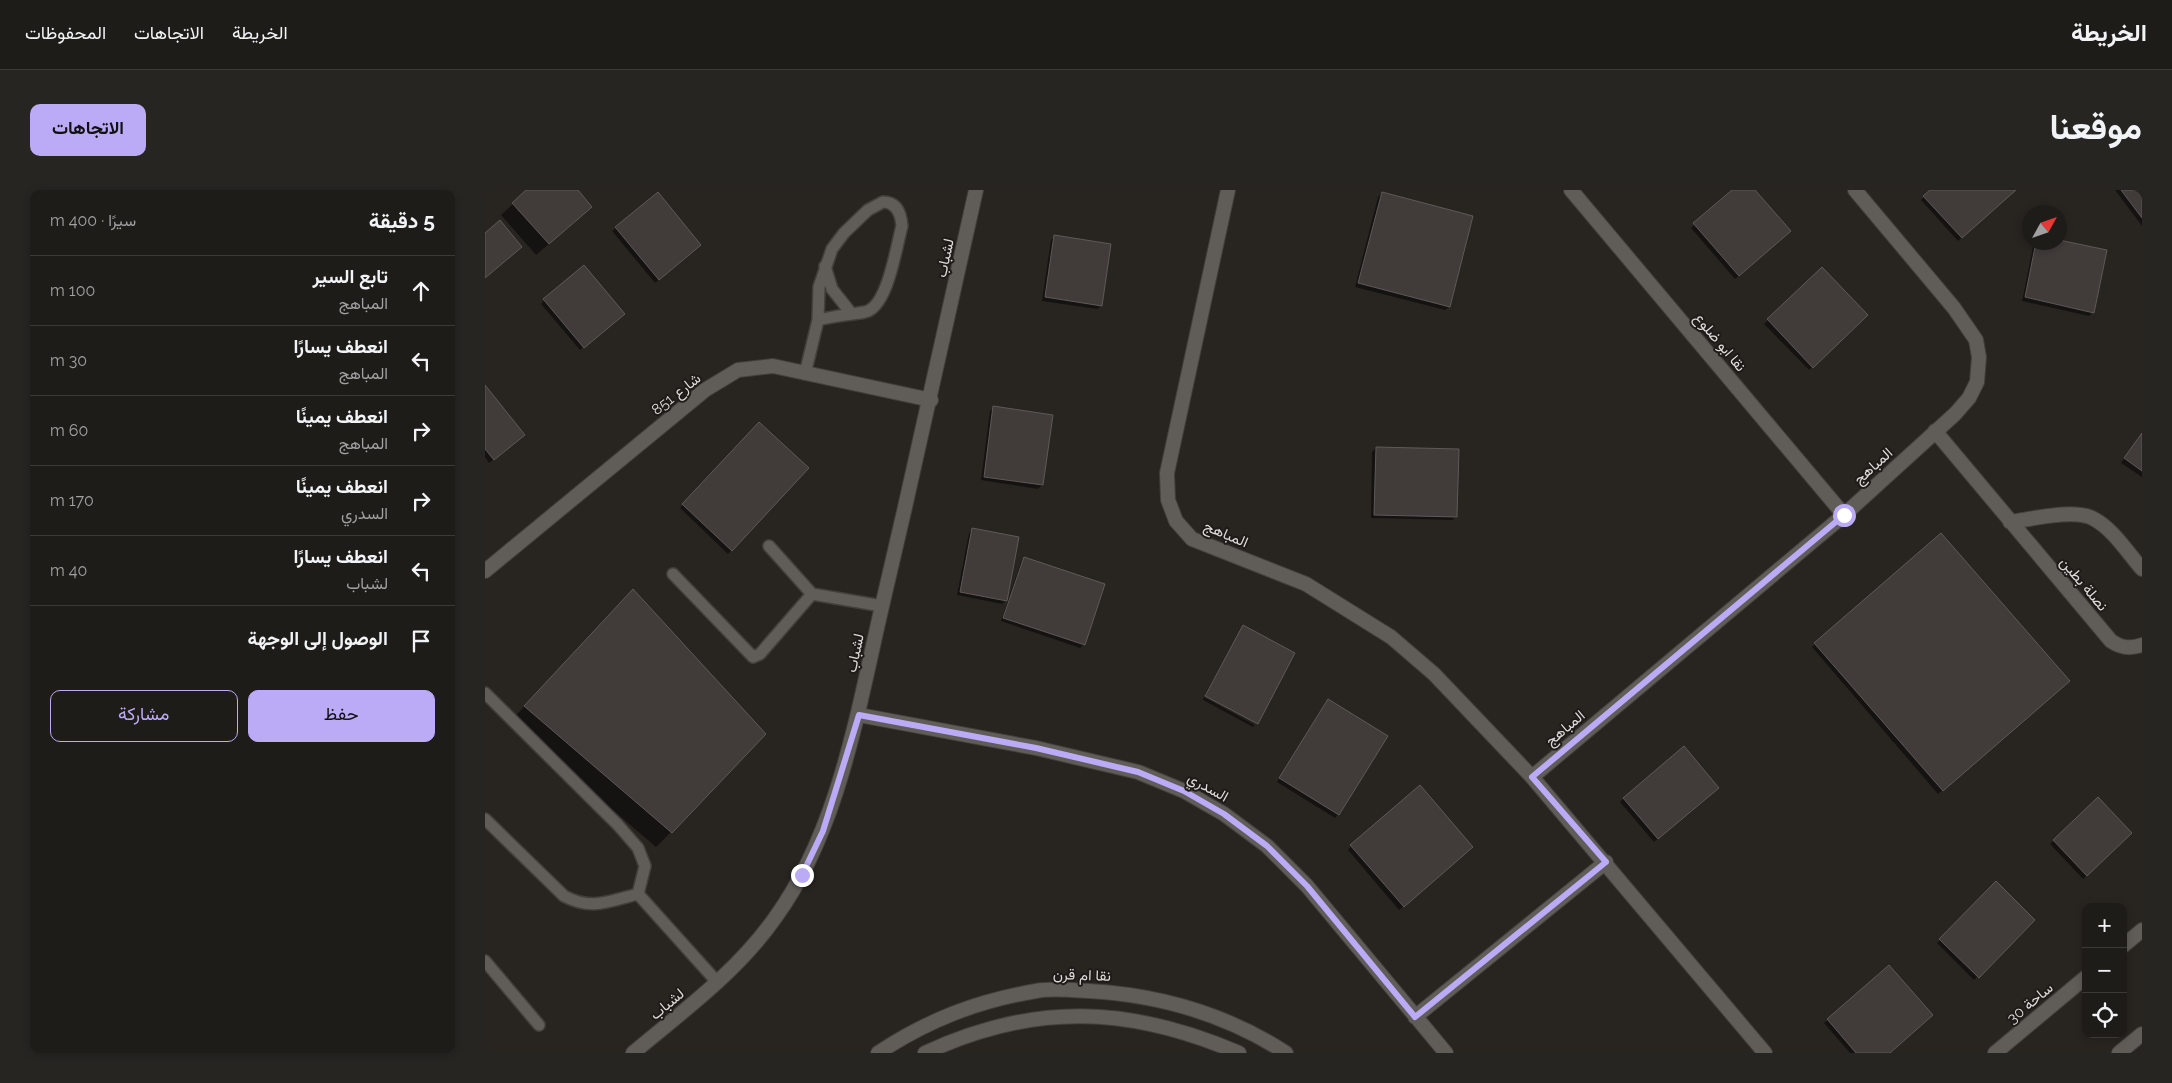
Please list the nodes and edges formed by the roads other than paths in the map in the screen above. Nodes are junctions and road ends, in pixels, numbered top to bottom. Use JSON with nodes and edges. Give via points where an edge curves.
{"nodes":[{"id":1,"x":975,"y":190,"type":"edge"},
{"id":2,"x":1229,"y":190,"type":"edge"},
{"id":3,"x":1571,"y":190,"type":"edge"},
{"id":4,"x":1855,"y":190,"type":"edge"},
{"id":5,"x":825,"y":266,"type":"junction"},
{"id":6,"x":851,"y":313,"type":"junction"},
{"id":7,"x":818,"y":320,"type":"junction"},
{"id":8,"x":805,"y":374,"type":"junction"},
{"id":9,"x":931,"y":400,"type":"junction"},
{"id":10,"x":1935,"y":431,"type":"junction"},
{"id":11,"x":1844,"y":515,"type":"junction"},
{"id":12,"x":2010,"y":522,"type":"junction"},
{"id":13,"x":769,"y":546,"type":"dead end"},
{"id":14,"x":2142,"y":569,"type":"edge"},
{"id":15,"x":485,"y":571,"type":"edge"},
{"id":16,"x":673,"y":574,"type":"dead end"},
{"id":17,"x":812,"y":594,"type":"junction"},
{"id":18,"x":882,"y":606,"type":"junction"},
{"id":19,"x":2142,"y":645,"type":"edge"},
{"id":20,"x":485,"y":693,"type":"edge"},
{"id":21,"x":859,"y":715,"type":"junction"},
{"id":22,"x":1532,"y":777,"type":"junction"},
{"id":23,"x":485,"y":819,"type":"edge"},
{"id":24,"x":1606,"y":862,"type":"junction"},
{"id":25,"x":638,"y":894,"type":"junction"},
{"id":26,"x":2142,"y":930,"type":"edge"},
{"id":27,"x":2127,"y":943,"type":"edge"},
{"id":28,"x":485,"y":961,"type":"edge"},
{"id":29,"x":2082,"y":980,"type":"edge"},
{"id":30,"x":717,"y":983,"type":"junction"},
{"id":31,"x":1415,"y":1017,"type":"junction"},
{"id":32,"x":539,"y":1025,"type":"dead end"},
{"id":33,"x":2142,"y":1034,"type":"edge"},
{"id":34,"x":633,"y":1053,"type":"edge"},
{"id":35,"x":878,"y":1053,"type":"edge"},
{"id":36,"x":925,"y":1053,"type":"edge"},
{"id":37,"x":1239,"y":1053,"type":"edge"},
{"id":38,"x":1286,"y":1053,"type":"edge"},
{"id":39,"x":1446,"y":1053,"type":"edge"},
{"id":40,"x":1765,"y":1053,"type":"edge"},
{"id":41,"x":1995,"y":1053,"type":"edge"},
{"id":42,"x":2119,"y":1053,"type":"edge"}],
"edges":[{"from":1,"to":9,"type":"street","name":"لشباب"},
{"from":2,"to":22,"type":"street","name":"المباهج","via":[[1167,472],[1168,500],[1176,521],[1192,538],[1305,584],[1391,637],[1434,674]]},
{"from":3,"to":11,"type":"street","name":"نقا ابو ضلوع"},
{"from":4,"to":10,"type":"street","name":"المباهج","via":[[1954,308],[1976,340],[1979,357],[1977,382],[1969,398]]},
{"from":5,"to":6,"type":"lane","via":[[832,289]]},
{"from":5,"to":6,"type":"lane","via":[[838,241],[868,210],[888,202],[898,210],[902,226],[881,300],[872,310]]},
{"from":5,"to":7,"type":"lane","via":[[819,287]]},
{"from":6,"to":7,"type":"lane"},
{"from":7,"to":8,"type":"lane"},
{"from":8,"to":9,"type":"street","name":"شارع 851"},
{"from":8,"to":15,"type":"street","name":"شارع 851","via":[[773,366],[738,370],[705,390]]},
{"from":9,"to":18,"type":"street","name":"لشباب"},
{"from":10,"to":11,"type":"street","name":"المباهج"},
{"from":10,"to":12,"type":"street","name":"نصلة بطين"},
{"from":11,"to":22,"type":"street","name":"المباهج"},
{"from":12,"to":14,"type":"street","via":[[2077,514],[2089,516],[2108,530]]},
{"from":12,"to":19,"type":"street","name":"نصلة بطين","via":[[2111,641],[2117,646],[2130,648]]},
{"from":13,"to":17,"type":"lane"},
{"from":16,"to":17,"type":"lane","via":[[753,657],[760,654]]},
{"from":17,"to":18,"type":"lane"},
{"from":18,"to":21,"type":"street","name":"لشباب"},
{"from":20,"to":25,"type":"lane","via":[[638,848],[645,866]]},
{"from":21,"to":30,"type":"street","name":"لشباب","via":[[823,831],[802,875],[776,918]]},
{"from":21,"to":31,"type":"street","name":"السدري","via":[[1036,748],[1138,772],[1184,791],[1224,814],[1267,846],[1307,886]]},
{"from":22,"to":24,"type":"street","name":"المباهج"},
{"from":23,"to":25,"type":"lane","via":[[564,896],[576,902],[590,906]]},
{"from":24,"to":31,"type":"street"},
{"from":24,"to":40,"type":"street","name":"المباهج"},
{"from":25,"to":30,"type":"lane"},
{"from":26,"to":27,"type":"street"},
{"from":28,"to":32,"type":"lane"},
{"from":29,"to":41,"type":"street","name":"ساحة 30"},
{"from":30,"to":34,"type":"street","name":"لشباب"},
{"from":31,"to":39,"type":"street","name":"السدري"},
{"from":33,"to":42,"type":"street"},
{"from":35,"to":38,"type":"street","name":"نقا ام قرن","via":[[920,1026],[975,1005],[1057,989],[1138,996],[1192,1008],[1243,1028]]},
{"from":36,"to":37,"type":"street","via":[[987,1028],[1024,1021],[1100,1015],[1178,1029]]}]}
